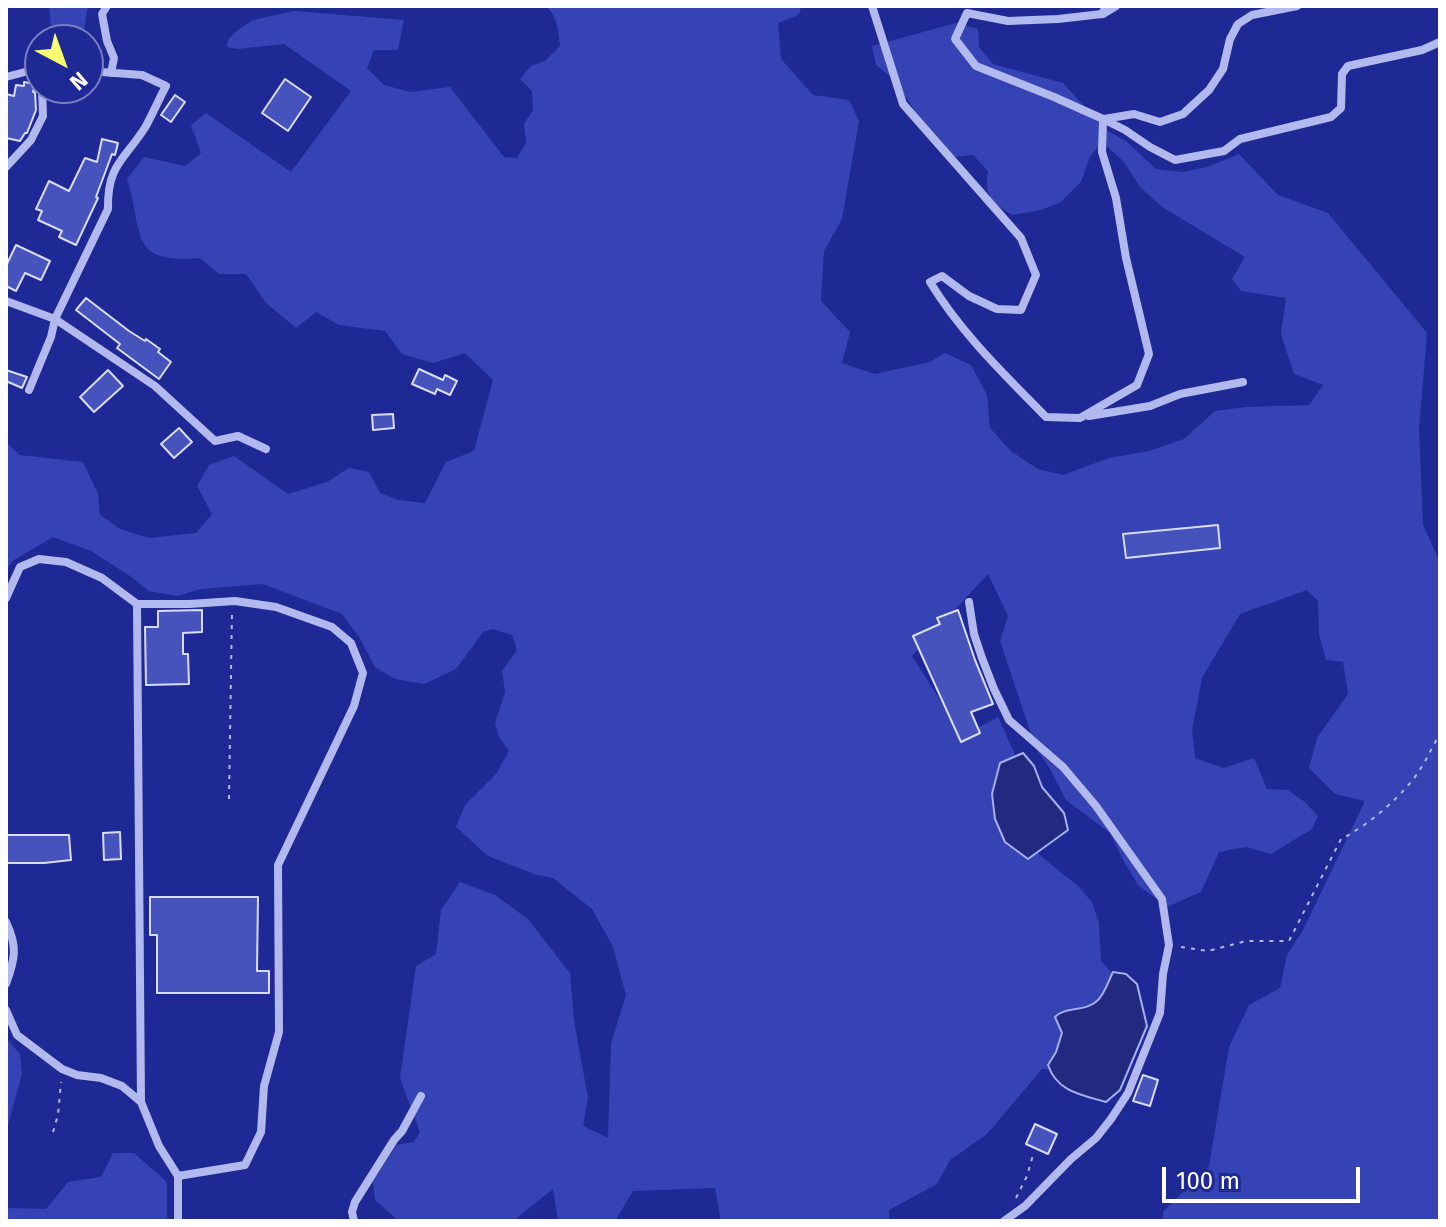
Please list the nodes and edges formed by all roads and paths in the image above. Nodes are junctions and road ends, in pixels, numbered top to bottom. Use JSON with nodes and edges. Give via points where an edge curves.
{"nodes":[{"id":1,"x":107,"y":6,"type":"edge"},
{"id":2,"x":872,"y":6,"type":"edge"},
{"id":3,"x":1116,"y":6,"type":"edge"},
{"id":4,"x":1297,"y":6,"type":"edge"},
{"id":5,"x":1104,"y":10,"type":"edge"},
{"id":6,"x":1440,"y":42,"type":"edge"},
{"id":7,"x":104,"y":72,"type":"edge"},
{"id":8,"x":111,"y":73,"type":"junction"},
{"id":9,"x":43,"y":104,"type":"edge"},
{"id":10,"x":1103,"y":119,"type":"junction"},
{"id":11,"x":6,"y":167,"type":"edge"},
{"id":12,"x":6,"y":301,"type":"edge"},
{"id":13,"x":55,"y":319,"type":"junction"},
{"id":14,"x":1243,"y":382,"type":"dead end"},
{"id":15,"x":29,"y":390,"type":"dead end"},
{"id":16,"x":1080,"y":418,"type":"junction"},
{"id":17,"x":266,"y":449,"type":"dead end"},
{"id":18,"x":6,"y":598,"type":"edge"},
{"id":19,"x":232,"y":602,"type":"junction"},
{"id":20,"x":969,"y":602,"type":"dead end"},
{"id":21,"x":137,"y":604,"type":"junction"},
{"id":22,"x":1440,"y":734,"type":"edge"},
{"id":23,"x":229,"y":799,"type":"dead end"},
{"id":24,"x":6,"y":922,"type":"edge"},
{"id":25,"x":1169,"y":945,"type":"junction"},
{"id":26,"x":6,"y":984,"type":"edge"},
{"id":27,"x":6,"y":1010,"type":"edge"},
{"id":28,"x":62,"y":1069,"type":"junction"},
{"id":29,"x":421,"y":1096,"type":"dead end"},
{"id":30,"x":141,"y":1102,"type":"junction"},
{"id":31,"x":53,"y":1132,"type":"dead end"},
{"id":32,"x":1033,"y":1155,"type":"dead end"},
{"id":33,"x":178,"y":1176,"type":"junction"},
{"id":34,"x":1006,"y":1220,"type":"edge"},
{"id":35,"x":178,"y":1221,"type":"edge"},
{"id":36,"x":354,"y":1221,"type":"edge"}],
"edges":[{"from":1,"to":8,"type":"street","via":[[102,14],[114,58]]},
{"from":2,"to":16,"type":"street","via":[[903,104],[1021,238],[1036,275],[1021,310],[997,309],[942,276],[930,282],[946,309],[1046,417]]},
{"from":3,"to":5,"type":"street"},
{"from":4,"to":10,"type":"street","via":[[1252,15],[1238,24],[1223,69],[1183,114],[1160,122],[1134,114]]},
{"from":5,"to":10,"type":"street","via":[[1008,21],[967,13],[955,39],[976,66]]},
{"from":6,"to":10,"type":"street","via":[[1348,66],[1342,74],[1341,108],[1331,117],[1240,139],[1224,151],[1175,160]]},
{"from":7,"to":8,"type":"street"},
{"from":8,"to":13,"type":"street","via":[[142,75],[166,86],[145,127],[115,166],[107,190],[108,209]]},
{"from":9,"to":11,"type":"street","via":[[43,116],[31,140]]},
{"from":10,"to":16,"type":"street","via":[[1102,152],[1149,354],[1137,385]]},
{"from":12,"to":13,"type":"street"},
{"from":13,"to":15,"type":"street"},
{"from":13,"to":17,"type":"street","via":[[155,386],[215,441],[238,436]]},
{"from":14,"to":16,"type":"street"},
{"from":18,"to":21,"type":"street","via":[[20,567],[39,559],[66,562],[102,578]]},
{"from":19,"to":21,"type":"street"},
{"from":19,"to":23,"type":"path"},
{"from":19,"to":33,"type":"street","via":[[276,607],[332,627],[351,643],[363,673],[354,706],[278,865],[279,1032],[264,1086],[261,1132],[245,1165]]},
{"from":20,"to":25,"type":"street","via":[[982,658],[1009,720],[1063,767],[1096,806],[1162,899]]},
{"from":21,"to":30,"type":"street"},
{"from":22,"to":25,"type":"path","via":[[1393,801],[1341,839],[1289,941],[1246,941],[1208,951]]},
{"from":24,"to":26,"type":"street","via":[[14,939],[14,961]]},
{"from":25,"to":34,"type":"street","via":[[1160,1013],[1128,1093],[1096,1138]]},
{"from":27,"to":28,"type":"street","via":[[17,1035]]},
{"from":28,"to":30,"type":"street","via":[[122,1086]]},
{"from":28,"to":31,"type":"path"},
{"from":29,"to":36,"type":"street","via":[[355,1202]]},
{"from":30,"to":33,"type":"street"},
{"from":32,"to":34,"type":"path"},
{"from":33,"to":35,"type":"street"}]}
